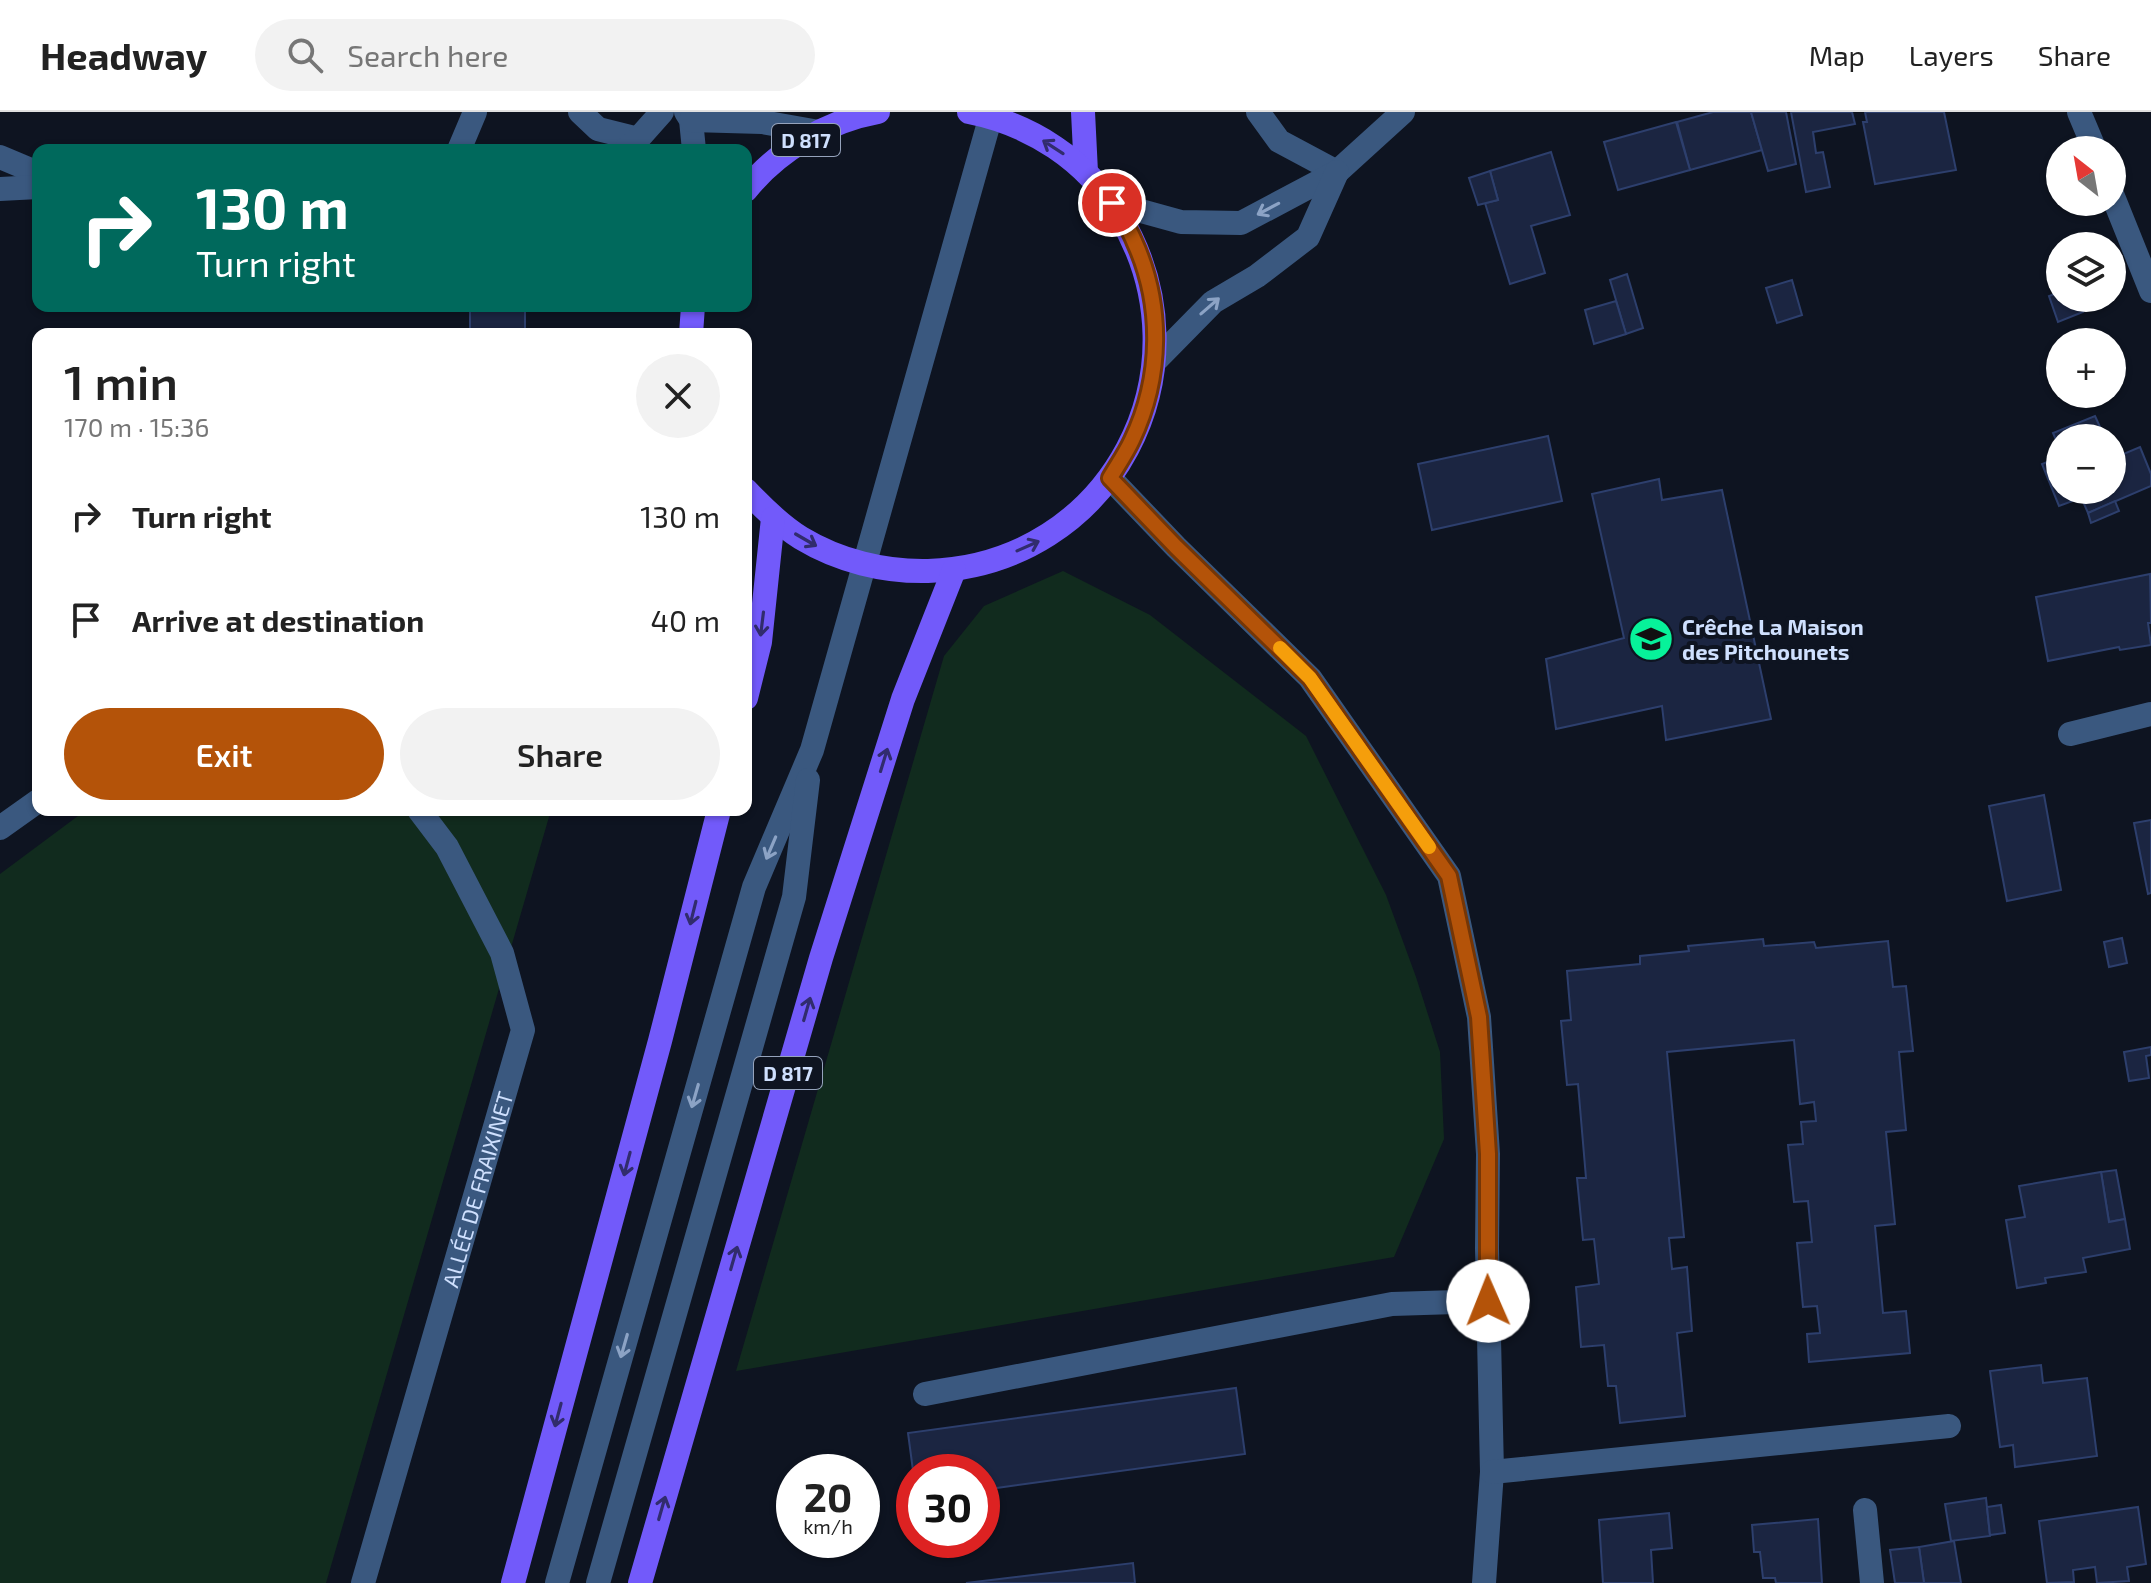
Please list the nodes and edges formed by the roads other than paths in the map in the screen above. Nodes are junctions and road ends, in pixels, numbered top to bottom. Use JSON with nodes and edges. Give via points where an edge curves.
{"nodes":[{"id":1,"x":475,"y":112,"type":"edge"},
{"id":2,"x":580,"y":112,"type":"edge"},
{"id":3,"x":662,"y":112,"type":"edge"},
{"id":4,"x":1083,"y":112,"type":"edge"},
{"id":5,"x":1258,"y":112,"type":"edge"},
{"id":6,"x":1403,"y":112,"type":"edge"},
{"id":7,"x":2079,"y":112,"type":"edge"},
{"id":8,"x":868,"y":113,"type":"edge"},
{"id":9,"x":984,"y":113,"type":"edge"},
{"id":10,"x":688,"y":116,"type":"edge"},
{"id":11,"x":819,"y":132,"type":"junction"},
{"id":12,"x":2089,"y":136,"type":"edge"},
{"id":13,"x":462,"y":144,"type":"edge"},
{"id":14,"x":631,"y":144,"type":"edge"},
{"id":15,"x":693,"y":144,"type":"edge"},
{"id":16,"x":0,"y":157,"type":"edge"},
{"id":17,"x":32,"y":170,"type":"edge"},
{"id":18,"x":1086,"y":172,"type":"junction"},
{"id":19,"x":1337,"y":172,"type":"junction"},
{"id":20,"x":752,"y":183,"type":"edge"},
{"id":21,"x":32,"y":187,"type":"edge"},
{"id":22,"x":0,"y":189,"type":"edge"},
{"id":23,"x":1112,"y":203,"type":"junction"},
{"id":24,"x":2121,"y":216,"type":"edge"},
{"id":25,"x":2151,"y":291,"type":"edge"},
{"id":26,"x":1155,"y":361,"type":"junction"},
{"id":27,"x":1110,"y":478,"type":"junction"},
{"id":28,"x":752,"y":496,"type":"edge"},
{"id":29,"x":773,"y":518,"type":"junction"},
{"id":30,"x":865,"y":564,"type":"junction"},
{"id":31,"x":954,"y":570,"type":"junction"},
{"id":32,"x":752,"y":674,"type":"edge"},
{"id":33,"x":2151,"y":714,"type":"edge"},
{"id":34,"x":2070,"y":734,"type":"dead end"},
{"id":35,"x":812,"y":750,"type":"junction"},
{"id":36,"x":32,"y":805,"type":"edge"},
{"id":37,"x":424,"y":816,"type":"edge"},
{"id":38,"x":717,"y":816,"type":"edge"},
{"id":39,"x":0,"y":828,"type":"edge"},
{"id":40,"x":1488,"y":1301,"type":"junction"},
{"id":41,"x":925,"y":1394,"type":"dead end"},
{"id":42,"x":1949,"y":1426,"type":"dead end"},
{"id":43,"x":1492,"y":1472,"type":"junction"},
{"id":44,"x":1865,"y":1510,"type":"dead end"},
{"id":45,"x":363,"y":1583,"type":"edge"},
{"id":46,"x":513,"y":1583,"type":"edge"},
{"id":47,"x":557,"y":1583,"type":"edge"},
{"id":48,"x":598,"y":1583,"type":"edge"},
{"id":49,"x":640,"y":1583,"type":"edge"},
{"id":50,"x":1484,"y":1583,"type":"edge"},
{"id":51,"x":1872,"y":1583,"type":"edge"}],
"edges":[{"from":1,"to":13,"type":"street"},
{"from":2,"to":14,"type":"street","via":[[598,129]]},
{"from":3,"to":14,"type":"street"},
{"from":4,"to":18,"type":"main road"},
{"from":5,"to":19,"type":"street","via":[[1279,141]]},
{"from":6,"to":19,"type":"street"},
{"from":7,"to":12,"type":"street"},
{"from":8,"to":11,"type":"main road","number":"D 817"},
{"from":18,"to":9,"type":"main road","one_way":true,"via":[[1025,130]]},
{"from":9,"to":30,"type":"street"},
{"from":10,"to":11,"type":"street"},
{"from":10,"to":15,"type":"street"},
{"from":11,"to":20,"type":"main road","number":"D 817"},
{"from":16,"to":17,"type":"street"},
{"from":18,"to":23,"type":"main road"},
{"from":19,"to":23,"type":"street","one_way":true,"via":[[1241,223],[1181,222]]},
{"from":26,"to":19,"type":"street","one_way":true,"via":[[1213,302],[1308,237]]},
{"from":21,"to":22,"type":"street"},
{"from":23,"to":26,"type":"main road","via":[[1134,239],[1148,278]]},
{"from":24,"to":25,"type":"street"},
{"from":26,"to":27,"type":"main road","via":[[1132,442]]},
{"from":31,"to":27,"type":"main road","one_way":true,"via":[[999,559],[1041,540],[1078,513]]},
{"from":27,"to":40,"type":"street","via":[[1310,678],[1449,876],[1479,1017],[1488,1154]]},
{"from":28,"to":29,"type":"main road"},
{"from":29,"to":30,"type":"main road","one_way":true,"via":[[832,554]]},
{"from":29,"to":32,"type":"main road","one_way":true},
{"from":30,"to":31,"type":"main road","via":[[909,571]]},
{"from":30,"to":35,"type":"street"},
{"from":49,"to":31,"type":"main road","number":"D 817","one_way":true,"via":[[821,958],[903,699]]},
{"from":33,"to":34,"type":"street"},
{"from":35,"to":47,"type":"street","one_way":true,"via":[[754,887]]},
{"from":35,"to":48,"type":"street","via":[[794,897]]},
{"from":36,"to":39,"type":"street"},
{"from":37,"to":45,"type":"street","name":"ALLÉE DE FRAIXINET","via":[[447,847],[502,953],[523,1030]]},
{"from":38,"to":46,"type":"main road","one_way":true},
{"from":40,"to":41,"type":"street","via":[[1392,1304]]},
{"from":40,"to":43,"type":"street"},
{"from":42,"to":43,"type":"street"},
{"from":43,"to":50,"type":"street"},
{"from":44,"to":51,"type":"street"}]}
